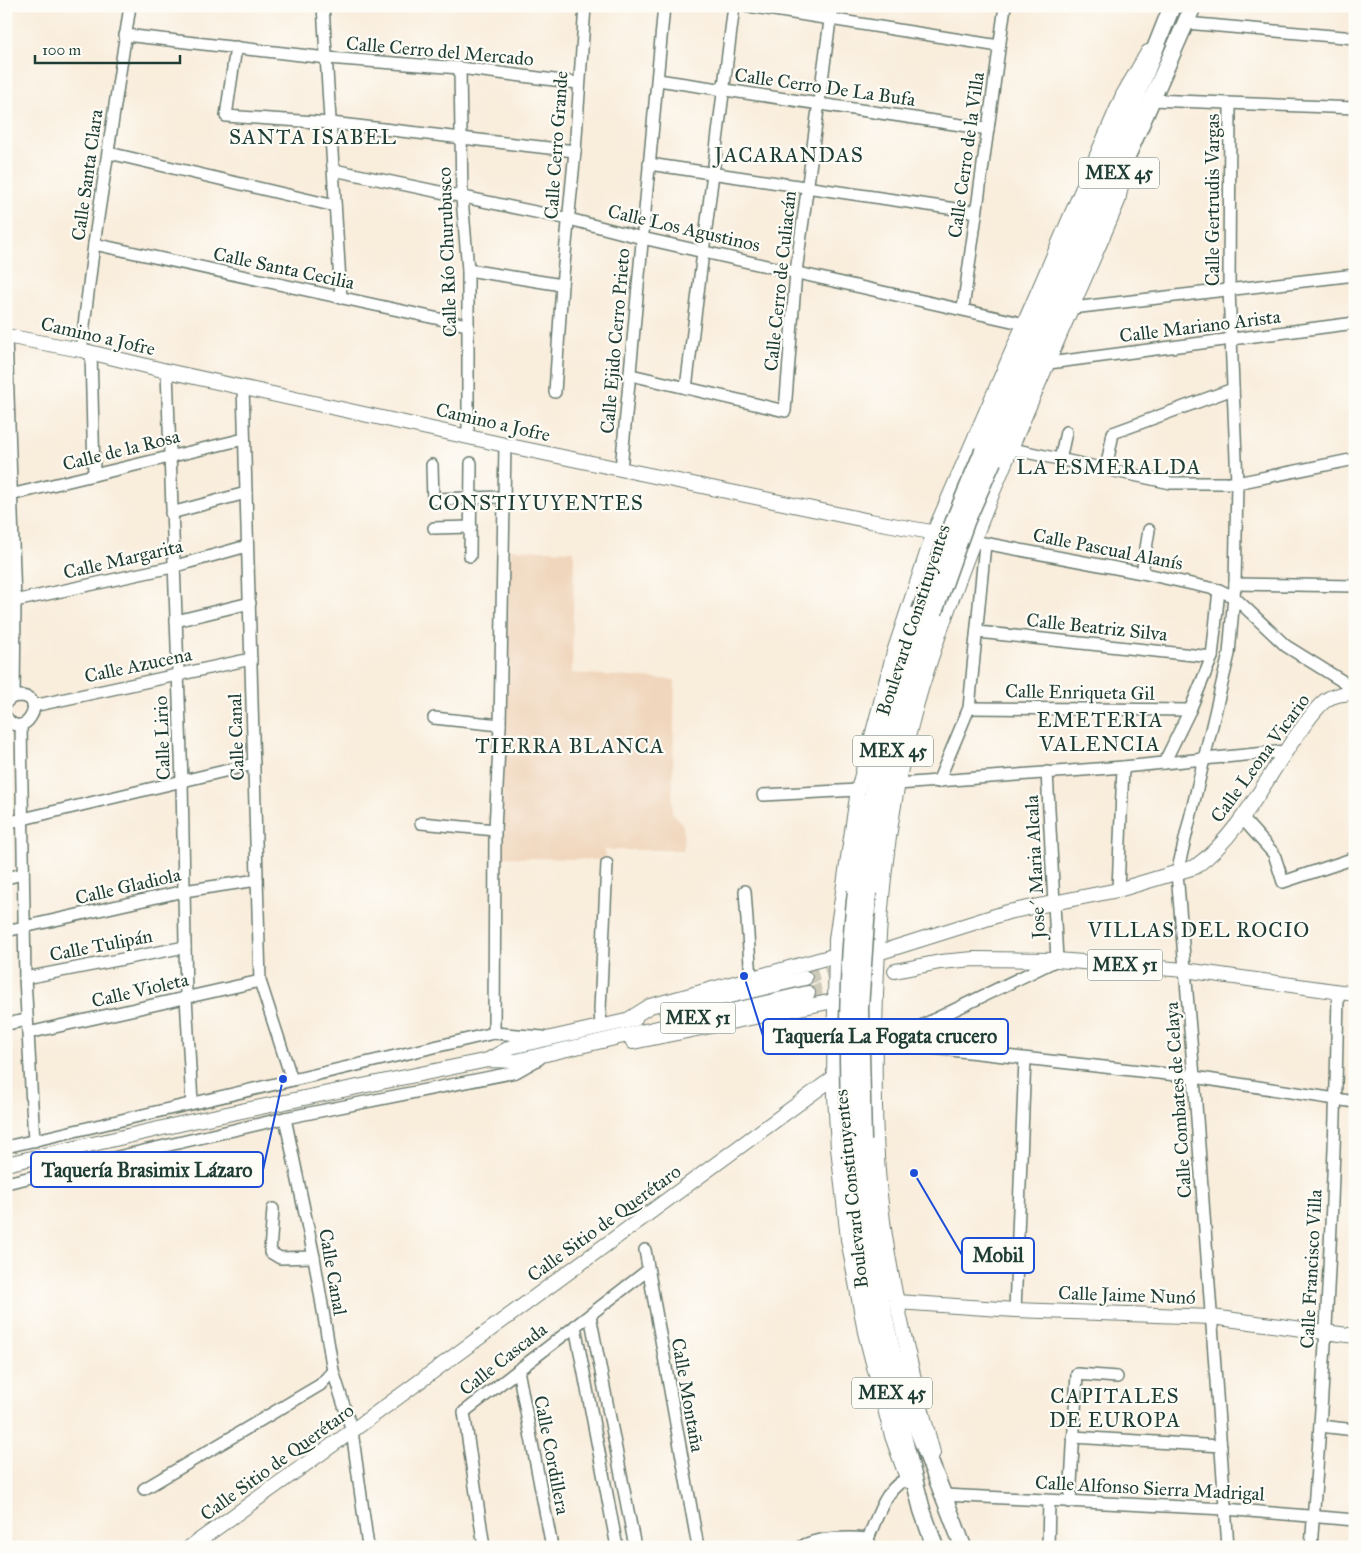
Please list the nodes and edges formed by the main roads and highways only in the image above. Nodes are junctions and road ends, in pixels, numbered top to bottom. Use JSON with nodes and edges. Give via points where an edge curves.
{"nodes":[{"id":1,"x":1193,"y":6,"type":"edge"},
{"id":2,"x":1169,"y":14,"type":"edge"},
{"id":3,"x":1129,"y":150,"type":"junction"},
{"id":4,"x":1034,"y":331,"type":"junction"},
{"id":5,"x":6,"y":336,"type":"edge"},
{"id":6,"x":934,"y":532,"type":"junction"},
{"id":7,"x":979,"y":543,"type":"junction"},
{"id":8,"x":1355,"y":693,"type":"edge"},
{"id":9,"x":880,"y":948,"type":"junction"},
{"id":10,"x":836,"y":955,"type":"junction"},
{"id":11,"x":895,"y":971,"type":"dead end"},
{"id":12,"x":805,"y":978,"type":"tunnel mouth"},
{"id":13,"x":876,"y":990,"type":"junction"},
{"id":14,"x":808,"y":993,"type":"tunnel mouth"},
{"id":15,"x":1355,"y":994,"type":"edge"},
{"id":16,"x":834,"y":1002,"type":"junction"},
{"id":17,"x":626,"y":1021,"type":"junction"},
{"id":18,"x":588,"y":1043,"type":"junction"},
{"id":19,"x":881,"y":1045,"type":"junction"},
{"id":20,"x":488,"y":1060,"type":"junction"},
{"id":21,"x":834,"y":1077,"type":"junction"},
{"id":22,"x":6,"y":1164,"type":"edge"},
{"id":23,"x":866,"y":1236,"type":"junction"},
{"id":24,"x":897,"y":1302,"type":"junction"},
{"id":25,"x":1355,"y":1336,"type":"edge"},
{"id":26,"x":910,"y":1477,"type":"junction"},
{"id":27,"x":944,"y":1495,"type":"junction"},
{"id":28,"x":190,"y":1547,"type":"edge"},
{"id":29,"x":935,"y":1547,"type":"edge"},
{"id":30,"x":963,"y":1547,"type":"edge"}],
"edges":[{"from":1,"to":3,"type":"highway","name":"Boulevard Constituyentes","number":"MEX 45"},
{"from":2,"to":4,"type":"highway","name":"Boulevard Constituyentes","number":"MEX 45"},
{"from":3,"to":4,"type":"highway","name":"Boulevard Constituyentes","number":"MEX 45"},
{"from":3,"to":7,"type":"main road","via":[[1118,201],[998,481]]},
{"from":4,"to":6,"type":"main road","via":[[964,462]]},
{"from":4,"to":23,"type":"highway","name":"Boulevard Constituyentes","number":"MEX 45","bridge":true,"via":[[936,564],[906,656],[874,780],[862,843],[850,940],[847,1008],[850,1142]]},
{"from":5,"to":6,"type":"main road","name":"Camino a Jofre","via":[[505,445]]},
{"from":6,"to":7,"type":"main road","name":"Camino a Jofre"},
{"from":6,"to":10,"type":"main road","via":[[894,652],[858,790]]},
{"from":7,"to":9,"type":"main road","via":[[929,663],[898,784],[886,851]]},
{"from":8,"to":9,"type":"main road","name":"Calle Leona Vicario","via":[[1337,694],[1319,705],[1242,818],[1195,867],[1118,890],[1008,912],[984,912]]},
{"from":9,"to":10,"type":"main road","name":"Calle Leona Vicario"},
{"from":9,"to":13,"type":"main road"},
{"from":10,"to":16,"type":"main road"},
{"from":10,"to":17,"type":"main road","name":"Calle Leona Vicario","via":[[650,1006]]},
{"from":11,"to":15,"type":"main road","number":"MEX 51","via":[[974,959],[1057,960],[1185,970]]},
{"from":12,"to":17,"type":"main road","number":"MEX 51"},
{"from":13,"to":16,"type":"main road"},
{"from":13,"to":19,"type":"main road"},
{"from":14,"to":18,"type":"main road","number":"MEX 51"},
{"from":16,"to":18,"type":"main road","via":[[627,1043]]},
{"from":16,"to":21,"type":"main road"},
{"from":17,"to":20,"type":"main road","number":"MEX 51","via":[[511,1046]]},
{"from":18,"to":20,"type":"main road","number":"MEX 51","via":[[516,1061]]},
{"from":19,"to":21,"type":"main road","name":"Calle Sitio de Querétaro"},
{"from":19,"to":24,"type":"main road","via":[[874,1134],[885,1236]]},
{"from":20,"to":22,"type":"main road","number":"MEX 51"},
{"from":21,"to":26,"type":"main road","via":[[845,1212],[865,1332],[892,1436]]},
{"from":21,"to":28,"type":"main road","name":"Calle Sitio de Querétaro"},
{"from":23,"to":26,"type":"highway","name":"Boulevard Constituyentes","number":"MEX 45","via":[[876,1330]]},
{"from":23,"to":27,"type":"highway","name":"Boulevard Constituyentes","number":"MEX 45","via":[[906,1397]]},
{"from":24,"to":25,"type":"main road","name":"Calle Jaime Nunó","via":[[1212,1317]]},
{"from":24,"to":27,"type":"main road"},
{"from":26,"to":29,"type":"highway","name":"Boulevard Constituyentes","number":"MEX 45"},
{"from":27,"to":30,"type":"highway","name":"Boulevard Constituyentes","number":"MEX 45"}]}
